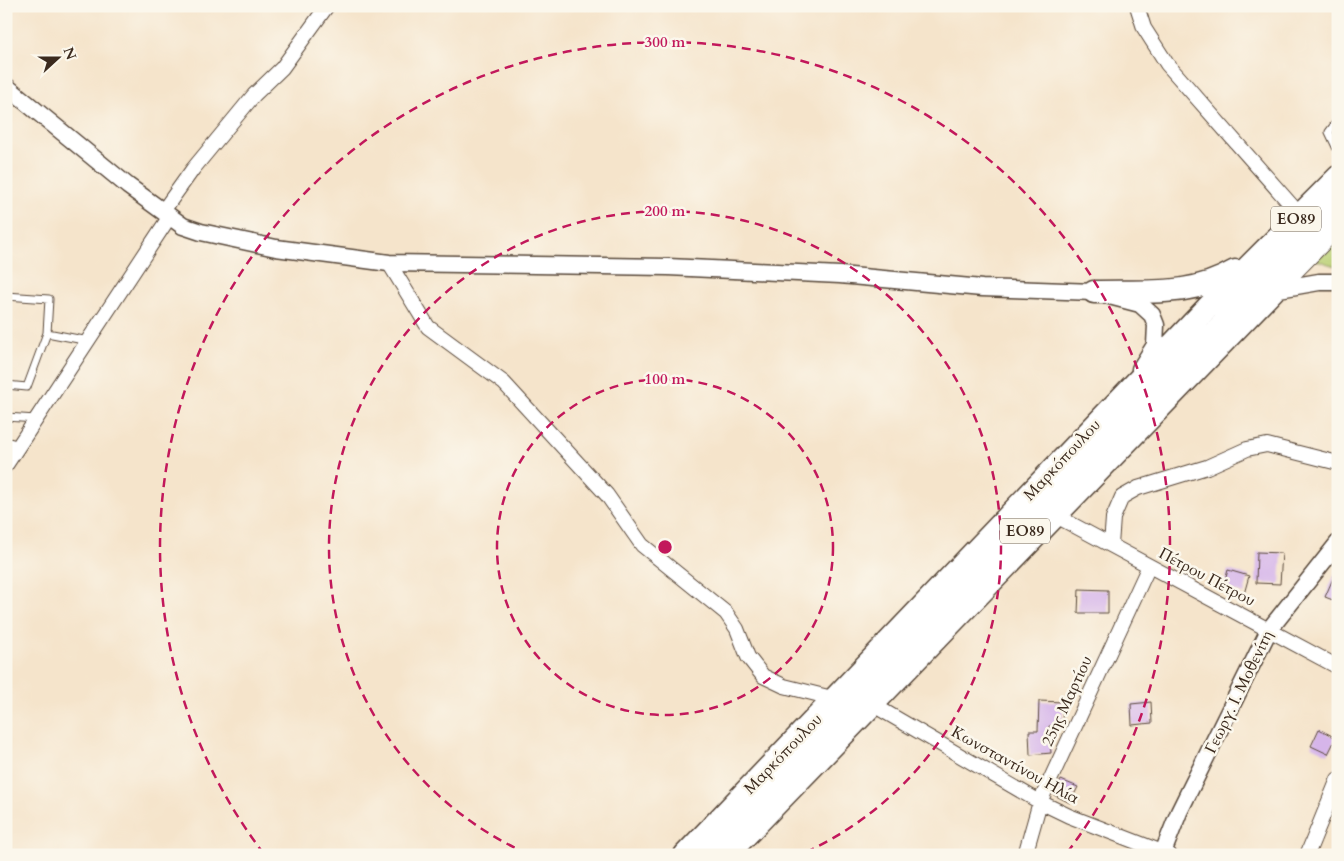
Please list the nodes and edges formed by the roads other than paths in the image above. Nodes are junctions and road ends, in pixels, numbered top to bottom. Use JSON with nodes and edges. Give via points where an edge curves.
{"nodes":[{"id":1,"x":327,"y":6,"type":"edge"},
{"id":2,"x":1137,"y":6,"type":"edge"},
{"id":3,"x":6,"y":86,"type":"edge"},
{"id":4,"x":1338,"y":120,"type":"edge"},
{"id":5,"x":1338,"y":151,"type":"edge"},
{"id":6,"x":1338,"y":177,"type":"edge"},
{"id":7,"x":1338,"y":204,"type":"edge"},
{"id":8,"x":167,"y":214,"type":"junction"},
{"id":9,"x":1300,"y":215,"type":"junction"},
{"id":10,"x":1338,"y":229,"type":"edge"},
{"id":11,"x":1253,"y":260,"type":"junction"},
{"id":12,"x":388,"y":263,"type":"junction"},
{"id":13,"x":1338,"y":282,"type":"edge"},
{"id":14,"x":1280,"y":289,"type":"junction"},
{"id":15,"x":1094,"y":292,"type":"junction"},
{"id":16,"x":6,"y":296,"type":"edge"},
{"id":17,"x":47,"y":333,"type":"junction"},
{"id":18,"x":89,"y":341,"type":"junction"},
{"id":19,"x":6,"y":385,"type":"edge"},
{"id":20,"x":1131,"y":387,"type":"junction"},
{"id":21,"x":6,"y":417,"type":"edge"},
{"id":22,"x":39,"y":419,"type":"junction"},
{"id":23,"x":6,"y":441,"type":"edge"},
{"id":24,"x":20,"y":446,"type":"junction"},
{"id":25,"x":1338,"y":463,"type":"edge"},
{"id":26,"x":6,"y":465,"type":"edge"},
{"id":27,"x":1060,"y":518,"type":"junction"},
{"id":28,"x":1338,"y":543,"type":"edge"},
{"id":29,"x":1110,"y":545,"type":"junction"},
{"id":30,"x":1149,"y":566,"type":"junction"},
{"id":31,"x":1269,"y":630,"type":"junction"},
{"id":32,"x":1338,"y":667,"type":"edge"},
{"id":33,"x":836,"y":699,"type":"junction"},
{"id":34,"x":875,"y":706,"type":"junction"},
{"id":35,"x":1338,"y":779,"type":"edge"},
{"id":36,"x":1040,"y":802,"type":"junction"},
{"id":37,"x":746,"y":847,"type":"edge"},
{"id":38,"x":1165,"y":854,"type":"edge"},
{"id":39,"x":685,"y":855,"type":"edge"},
{"id":40,"x":710,"y":855,"type":"edge"},
{"id":41,"x":731,"y":855,"type":"edge"},
{"id":42,"x":1025,"y":855,"type":"edge"},
{"id":43,"x":1307,"y":855,"type":"edge"}],
"edges":[{"from":1,"to":8,"type":"street","via":[[282,68],[248,102],[193,169]]},
{"from":2,"to":9,"type":"street","via":[[1144,28],[1167,64]]},
{"from":3,"to":8,"type":"street","via":[[62,134]]},
{"from":4,"to":5,"type":"lane","via":[[1329,132]]},
{"from":6,"to":9,"type":"highway","name":"Μαρκόπουλου","number":"ΕΟ89"},
{"from":7,"to":40,"type":"highway","name":"Μαρκόπουλου","number":"ΕΟ89"},
{"from":8,"to":12,"type":"street","via":[[183,226],[201,232],[276,248]]},
{"from":8,"to":18,"type":"street"},
{"from":9,"to":11,"type":"highway","name":"Μαρκόπουλου","number":"ΕΟ89"},
{"from":10,"to":14,"type":"street"},
{"from":11,"to":15,"type":"highway","via":[[1201,287],[1177,291]]},
{"from":11,"to":20,"type":"highway","name":"Μαρκόπουλου","number":"ΕΟ89"},
{"from":12,"to":15,"type":"street","via":[[677,268]]},
{"from":12,"to":33,"type":"street","via":[[428,327],[504,383],[607,495],[642,545],[726,613],[737,629],[748,657],[763,676],[784,686]]},
{"from":13,"to":14,"type":"street"},
{"from":14,"to":27,"type":"street"},
{"from":15,"to":20,"type":"street","via":[[1140,304],[1156,326],[1154,345]]},
{"from":16,"to":17,"type":"lane","via":[[49,299]]},
{"from":17,"to":18,"type":"lane"},
{"from":17,"to":19,"type":"lane","via":[[27,386]]},
{"from":18,"to":22,"type":"street"},
{"from":20,"to":33,"type":"highway","name":"Μαρκόπουλου","number":"ΕΟ89"},
{"from":21,"to":22,"type":"lane"},
{"from":22,"to":24,"type":"street"},
{"from":23,"to":24,"type":"lane"},
{"from":24,"to":26,"type":"street"},
{"from":25,"to":29,"type":"street","via":[[1266,445],[1138,488],[1117,503]]},
{"from":27,"to":29,"type":"street","name":"Πέτρου Πέτρου"},
{"from":27,"to":34,"type":"street"},
{"from":28,"to":31,"type":"street","name":"Γεωργ. Ι. Μοθενίτη"},
{"from":29,"to":30,"type":"street","name":"Πέτρου Πέτρου"},
{"from":30,"to":31,"type":"street","name":"Πέτρου Πέτρου"},
{"from":30,"to":36,"type":"street","name":"25ης Μαρτίου"},
{"from":31,"to":32,"type":"street","name":"Πέτρου Πέτρου"},
{"from":31,"to":38,"type":"street","name":"Γεωργ. Ι. Μοθενίτη","via":[[1179,812]]},
{"from":33,"to":39,"type":"highway","name":"Μαρκόπουλου","number":"ΕΟ89"},
{"from":34,"to":36,"type":"street","name":"Κωνσταντίνου Ηλία"},
{"from":34,"to":37,"type":"street"},
{"from":35,"to":43,"type":"street"},
{"from":36,"to":38,"type":"street","name":"Κωνσταντίνου Ηλία"},
{"from":36,"to":42,"type":"street","name":"25ης Μαρτίου"},
{"from":37,"to":41,"type":"street"}]}
